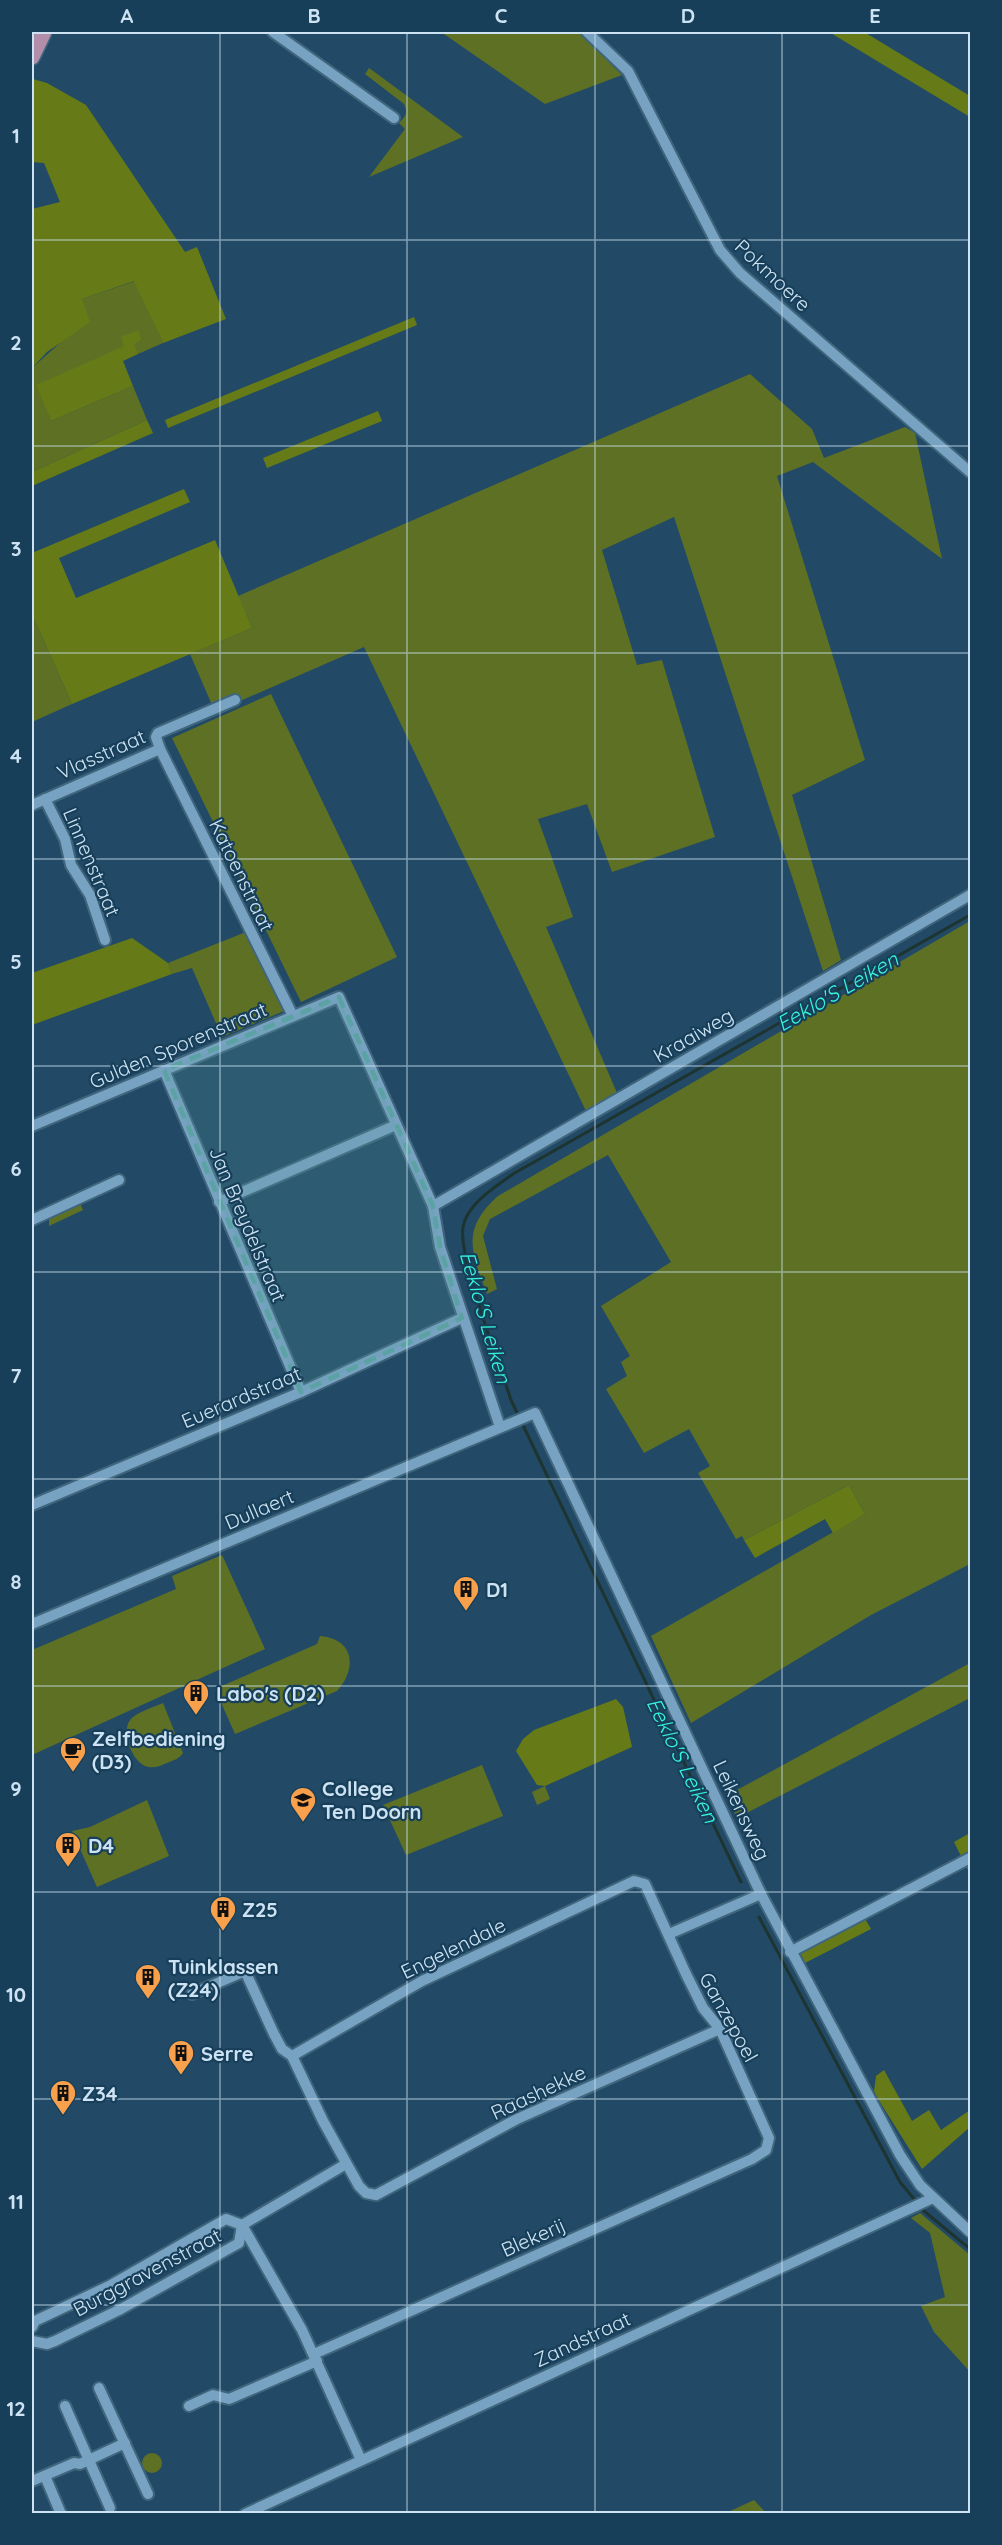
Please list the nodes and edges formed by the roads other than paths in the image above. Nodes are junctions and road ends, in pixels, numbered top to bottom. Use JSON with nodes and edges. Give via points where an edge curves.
{"nodes":[{"id":1,"x":44,"y":32,"type":"edge"},
{"id":2,"x":273,"y":32,"type":"edge"},
{"id":3,"x":587,"y":32,"type":"edge"},
{"id":4,"x":32,"y":57,"type":"edge"},
{"id":5,"x":394,"y":118,"type":"dead end"},
{"id":6,"x":970,"y":472,"type":"edge"},
{"id":7,"x":235,"y":700,"type":"dead end"},
{"id":8,"x":160,"y":749,"type":"junction"},
{"id":9,"x":45,"y":799,"type":"junction"},
{"id":10,"x":32,"y":804,"type":"edge"},
{"id":11,"x":970,"y":895,"type":"edge"},
{"id":12,"x":105,"y":940,"type":"dead end"},
{"id":13,"x":293,"y":1016,"type":"junction"},
{"id":14,"x":164,"y":1070,"type":"junction"},
{"id":15,"x":396,"y":1125,"type":"junction"},
{"id":16,"x":32,"y":1126,"type":"edge"},
{"id":17,"x":119,"y":1180,"type":"dead end"},
{"id":18,"x":219,"y":1202,"type":"junction"},
{"id":19,"x":433,"y":1206,"type":"junction"},
{"id":20,"x":32,"y":1220,"type":"edge"},
{"id":21,"x":462,"y":1318,"type":"junction"},
{"id":22,"x":301,"y":1392,"type":"junction"},
{"id":23,"x":500,"y":1427,"type":"junction"},
{"id":24,"x":32,"y":1505,"type":"edge"},
{"id":25,"x":32,"y":1624,"type":"edge"},
{"id":26,"x":970,"y":1858,"type":"edge"},
{"id":27,"x":633,"y":1881,"type":"joint"},
{"id":28,"x":761,"y":1894,"type":"junction"},
{"id":29,"x":669,"y":1934,"type":"junction"},
{"id":30,"x":790,"y":1952,"type":"junction"},
{"id":31,"x":192,"y":1994,"type":"dead end"},
{"id":32,"x":720,"y":2029,"type":"junction"},
{"id":33,"x":292,"y":2056,"type":"junction"},
{"id":34,"x":766,"y":2150,"type":"joint"},
{"id":35,"x":346,"y":2164,"type":"junction"},
{"id":36,"x":929,"y":2200,"type":"junction"},
{"id":37,"x":242,"y":2225,"type":"junction"},
{"id":38,"x":970,"y":2232,"type":"edge"},
{"id":39,"x":32,"y":2327,"type":"edge"},
{"id":40,"x":32,"y":2341,"type":"edge"},
{"id":41,"x":315,"y":2357,"type":"junction"},
{"id":42,"x":99,"y":2388,"type":"dead end"},
{"id":43,"x":65,"y":2406,"type":"dead end"},
{"id":44,"x":189,"y":2406,"type":"dead end"},
{"id":45,"x":125,"y":2443,"type":"junction"},
{"id":46,"x":89,"y":2460,"type":"junction"},
{"id":47,"x":362,"y":2460,"type":"junction"},
{"id":48,"x":45,"y":2476,"type":"junction"},
{"id":49,"x":32,"y":2481,"type":"edge"},
{"id":50,"x":148,"y":2494,"type":"dead end"},
{"id":51,"x":110,"y":2508,"type":"dead end"},
{"id":52,"x":61,"y":2514,"type":"edge"},
{"id":53,"x":245,"y":2514,"type":"edge"}],
"edges":[{"from":1,"to":4,"type":"main road"},
{"from":2,"to":5,"type":"street"},
{"from":3,"to":6,"type":"street","name":"Pokmoere","via":[[628,71],[720,250],[740,273]]},
{"from":7,"to":8,"type":"street","name":"Vlasstraat","via":[[158,733]]},
{"from":8,"to":9,"type":"street","name":"Vlasstraat"},
{"from":8,"to":13,"type":"street","name":"Katoenstraat"},
{"from":9,"to":10,"type":"street","name":"Vlasstraat"},
{"from":9,"to":12,"type":"street","name":"Linnenstraat","via":[[65,839],[71,865],[90,896]]},
{"from":11,"to":19,"type":"street","name":"Kraaiweg"},
{"from":13,"to":14,"type":"street","name":"Gulden Sporenstraat"},
{"from":13,"to":15,"type":"street","name":"Gulden Sporenstraat","via":[[339,997]]},
{"from":14,"to":16,"type":"street","name":"Gulden Sporenstraat"},
{"from":14,"to":18,"type":"street","name":"Jan Breydelstraat"},
{"from":15,"to":18,"type":"street"},
{"from":15,"to":19,"type":"street"},
{"from":17,"to":20,"type":"street"},
{"from":18,"to":22,"type":"street","name":"Jan Breydelstraat"},
{"from":19,"to":21,"type":"street","via":[[440,1247]]},
{"from":21,"to":22,"type":"street","name":"Euerardstraat"},
{"from":21,"to":23,"type":"street"},
{"from":22,"to":24,"type":"street","name":"Euerardstraat"},
{"from":23,"to":25,"type":"street","name":"Dullaert"},
{"from":23,"to":28,"type":"street","name":"Leikensweg","via":[[535,1413]]},
{"from":26,"to":30,"type":"street"},
{"from":27,"to":29,"type":"street","name":"Ganzepoel","via":[[645,1884]]},
{"from":27,"to":33,"type":"street","name":"Engelendale","via":[[422,1981]]},
{"from":28,"to":29,"type":"street"},
{"from":28,"to":30,"type":"street","name":"Leikensweg"},
{"from":29,"to":32,"type":"street","name":"Ganzepoel","via":[[703,2008]]},
{"from":30,"to":36,"type":"street","name":"Leikensweg","via":[[900,2155]]},
{"from":31,"to":33,"type":"street","via":[[245,1971],[278,2042]]},
{"from":32,"to":34,"type":"street","name":"Ganzepoel","via":[[769,2138]]},
{"from":32,"to":35,"type":"street","name":"Raashekke","via":[[517,2119],[376,2194],[366,2193]]},
{"from":33,"to":35,"type":"street"},
{"from":34,"to":41,"type":"street","name":"Blekerij"},
{"from":35,"to":37,"type":"street"},
{"from":36,"to":38,"type":"street","name":"Leikensweg"},
{"from":36,"to":47,"type":"street","name":"Zandstraat"},
{"from":37,"to":39,"type":"street","name":"Burggravenstraat","via":[[226,2219],[109,2286],[36,2321]]},
{"from":37,"to":40,"type":"street","name":"Burggravenstraat","via":[[239,2242],[121,2309],[47,2344]]},
{"from":37,"to":41,"type":"street"},
{"from":41,"to":44,"type":"street","name":"Blekerij","via":[[229,2399],[213,2395]]},
{"from":41,"to":47,"type":"street"},
{"from":42,"to":45,"type":"street"},
{"from":43,"to":46,"type":"street"},
{"from":45,"to":46,"type":"street"},
{"from":45,"to":50,"type":"street"},
{"from":46,"to":48,"type":"street"},
{"from":46,"to":51,"type":"street"},
{"from":47,"to":53,"type":"street","name":"Zandstraat"},
{"from":48,"to":49,"type":"street"},
{"from":48,"to":52,"type":"street"}]}
